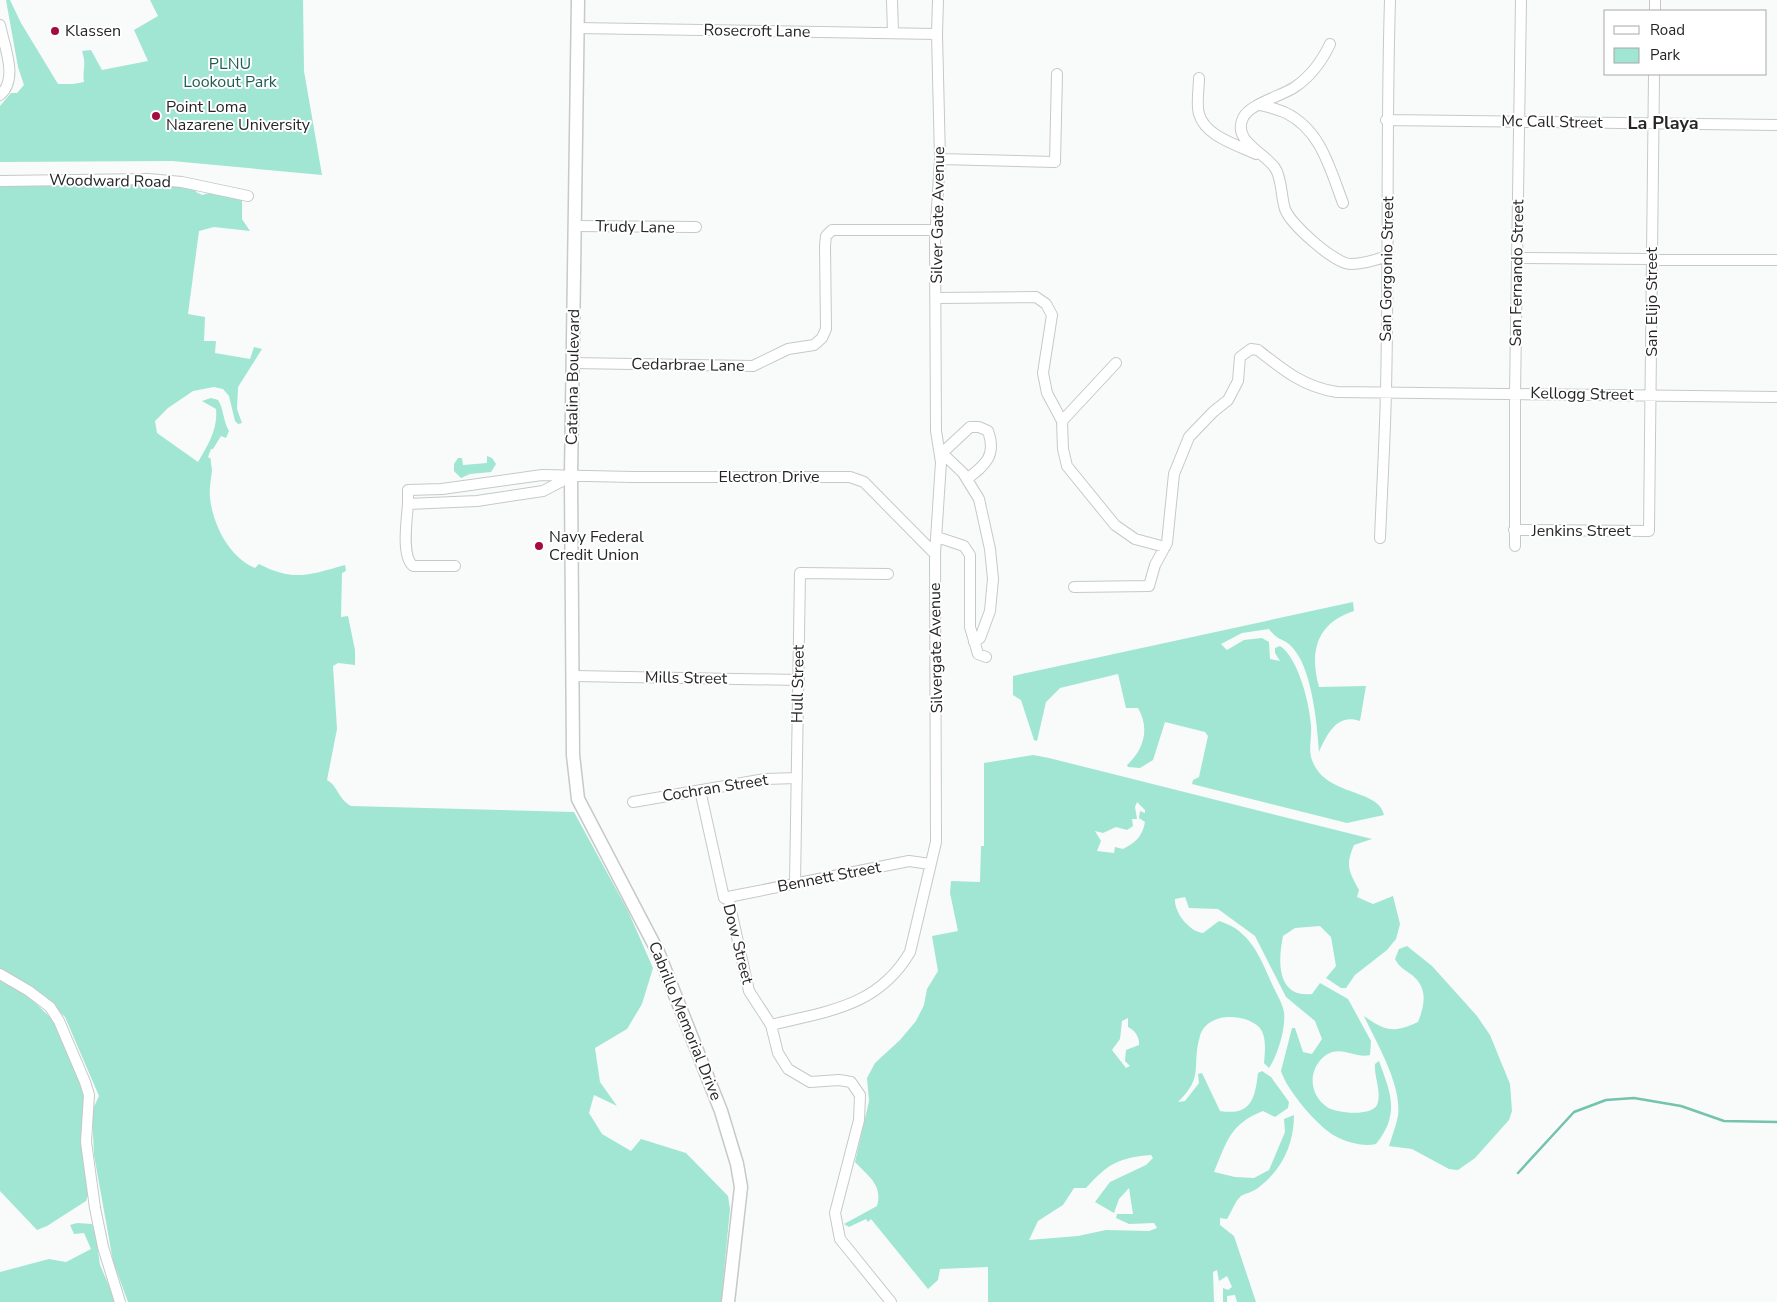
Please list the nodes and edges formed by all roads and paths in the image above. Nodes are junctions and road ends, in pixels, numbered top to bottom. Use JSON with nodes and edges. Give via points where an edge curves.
{"nodes":[{"id":1,"x":578,"y":0,"type":"edge"},
{"id":2,"x":892,"y":0,"type":"edge"},
{"id":3,"x":938,"y":0,"type":"edge"},
{"id":4,"x":1390,"y":0,"type":"edge"},
{"id":5,"x":1521,"y":0,"type":"edge"},
{"id":6,"x":0,"y":25,"type":"edge"},
{"id":7,"x":577,"y":28,"type":"junction"},
{"id":8,"x":893,"y":33,"type":"junction"},
{"id":9,"x":937,"y":34,"type":"junction"},
{"id":10,"x":1330,"y":44,"type":"dead end"},
{"id":11,"x":1058,"y":74,"type":"dead end"},
{"id":12,"x":1654,"y":75,"type":"edge"},
{"id":13,"x":1199,"y":78,"type":"dead end"},
{"id":14,"x":0,"y":95,"type":"edge"},
{"id":15,"x":1260,"y":104,"type":"junction"},
{"id":16,"x":1386,"y":120,"type":"junction"},
{"id":17,"x":1519,"y":120,"type":"junction"},
{"id":18,"x":1654,"y":124,"type":"junction"},
{"id":19,"x":1777,"y":125,"type":"edge"},
{"id":20,"x":1266,"y":158,"type":"junction"},
{"id":21,"x":940,"y":160,"type":"junction"},
{"id":22,"x":0,"y":180,"type":"edge"},
{"id":23,"x":248,"y":196,"type":"dead end"},
{"id":24,"x":1343,"y":203,"type":"dead end"},
{"id":25,"x":575,"y":226,"type":"junction"},
{"id":26,"x":696,"y":227,"type":"dead end"},
{"id":27,"x":936,"y":230,"type":"junction"},
{"id":28,"x":1387,"y":256,"type":"junction"},
{"id":29,"x":1517,"y":258,"type":"junction"},
{"id":30,"x":1653,"y":259,"type":"junction"},
{"id":31,"x":1777,"y":260,"type":"edge"},
{"id":32,"x":937,"y":298,"type":"junction"},
{"id":33,"x":1116,"y":363,"type":"dead end"},
{"id":34,"x":573,"y":364,"type":"junction"},
{"id":35,"x":1386,"y":391,"type":"junction"},
{"id":36,"x":1515,"y":394,"type":"junction"},
{"id":37,"x":1652,"y":395,"type":"junction"},
{"id":38,"x":1777,"y":397,"type":"edge"},
{"id":39,"x":1062,"y":421,"type":"junction"},
{"id":40,"x":936,"y":430,"type":"joint"},
{"id":41,"x":940,"y":452,"type":"junction"},
{"id":42,"x":571,"y":477,"type":"junction"},
{"id":43,"x":967,"y":479,"type":"junction"},
{"id":44,"x":408,"y":504,"type":"junction"},
{"id":45,"x":1514,"y":530,"type":"junction"},
{"id":46,"x":1649,"y":531,"type":"joint"},
{"id":47,"x":937,"y":537,"type":"junction"},
{"id":48,"x":1380,"y":538,"type":"dead end"},
{"id":49,"x":1515,"y":546,"type":"dead end"},
{"id":50,"x":1165,"y":547,"type":"junction"},
{"id":51,"x":935,"y":554,"type":"junction"},
{"id":52,"x":455,"y":566,"type":"dead end"},
{"id":53,"x":888,"y":574,"type":"dead end"},
{"id":54,"x":1074,"y":587,"type":"dead end"},
{"id":55,"x":974,"y":642,"type":"junction"},
{"id":56,"x":986,"y":658,"type":"dead end"},
{"id":57,"x":574,"y":676,"type":"junction"},
{"id":58,"x":798,"y":680,"type":"junction"},
{"id":59,"x":573,"y":755,"type":"joint"},
{"id":60,"x":797,"y":778,"type":"junction"},
{"id":61,"x":700,"y":790,"type":"junction"},
{"id":62,"x":633,"y":802,"type":"dead end"},
{"id":63,"x":930,"y":864,"type":"junction"},
{"id":64,"x":795,"y":884,"type":"junction"},
{"id":65,"x":728,"y":897,"type":"junction"},
{"id":66,"x":0,"y":974,"type":"edge"},
{"id":67,"x":770,"y":1025,"type":"junction"},
{"id":68,"x":120,"y":1302,"type":"edge"},
{"id":69,"x":728,"y":1302,"type":"edge"},
{"id":70,"x":891,"y":1302,"type":"edge"}],
"edges":[{"from":1,"to":7,"type":"main road","name":"Catalina Boulevard"},
{"from":2,"to":8,"type":"street"},
{"from":3,"to":9,"type":"street","name":"Silver Gate Avenue"},
{"from":4,"to":16,"type":"street","name":"San Gorgonio Street"},
{"from":5,"to":17,"type":"street","name":"San Fernando Street"},
{"from":6,"to":14,"type":"street","via":[[10,75],[9,83]]},
{"from":7,"to":8,"type":"street","name":"Rosecroft Lane"},
{"from":7,"to":25,"type":"main road","name":"Catalina Boulevard"},
{"from":8,"to":9,"type":"street","name":"Rosecroft Lane"},
{"from":9,"to":21,"type":"street","name":"Silver Gate Avenue"},
{"from":10,"to":15,"type":"street","via":[[1321,62],[1307,77],[1295,87]]},
{"from":11,"to":21,"type":"street","via":[[1056,162]]},
{"from":12,"to":18,"type":"street","name":"San Elijo Street"},
{"from":13,"to":20,"type":"street","via":[[1198,113],[1204,126]]},
{"from":15,"to":20,"type":"street","via":[[1243,116],[1240,128],[1243,137]]},
{"from":15,"to":24,"type":"street","via":[[1286,113],[1314,137],[1324,153]]},
{"from":16,"to":17,"type":"street","name":"Mc Call Street"},
{"from":16,"to":28,"type":"street","name":"San Gorgonio Street"},
{"from":17,"to":18,"type":"street","name":"Mc Call Street"},
{"from":17,"to":29,"type":"street","name":"San Fernando Street"},
{"from":18,"to":19,"type":"street","name":"Mc Call Street"},
{"from":18,"to":30,"type":"street","name":"San Elijo Street"},
{"from":20,"to":28,"type":"street","via":[[1276,169],[1290,219],[1304,233],[1340,261],[1350,264]]},
{"from":21,"to":27,"type":"street","name":"Silver Gate Avenue"},
{"from":22,"to":23,"type":"street","name":"Woodward Road","via":[[148,179],[182,182]]},
{"from":25,"to":26,"type":"street","name":"Trudy Lane"},
{"from":25,"to":34,"type":"main road","name":"Catalina Boulevard"},
{"from":27,"to":32,"type":"street","name":"Silver Gate Avenue"},
{"from":27,"to":34,"type":"street","name":"Cedarbrae Lane","via":[[832,230],[826,236],[826,329],[814,345],[788,350],[753,366]]},
{"from":28,"to":35,"type":"street","name":"San Gorgonio Street"},
{"from":29,"to":30,"type":"street"},
{"from":29,"to":36,"type":"street","name":"San Fernando Street"},
{"from":30,"to":31,"type":"street"},
{"from":30,"to":37,"type":"street","name":"San Elijo Street"},
{"from":32,"to":39,"type":"street","via":[[1036,298],[1046,304],[1052,315],[1043,373],[1047,393]]},
{"from":32,"to":40,"type":"street","name":"Silver Gate Avenue"},
{"from":33,"to":39,"type":"street"},
{"from":34,"to":42,"type":"main road","name":"Catalina Boulevard"},
{"from":35,"to":36,"type":"street","name":"Kellogg Street"},
{"from":35,"to":48,"type":"street","name":"San Gorgonio Street"},
{"from":35,"to":50,"type":"street","name":"Kellogg Street","via":[[1317,389],[1292,377],[1258,350],[1246,351],[1240,357],[1238,380],[1228,400],[1189,437],[1174,474]]},
{"from":36,"to":37,"type":"street","name":"Kellogg Street"},
{"from":36,"to":45,"type":"street","name":"San Fernando Street"},
{"from":37,"to":38,"type":"street","name":"Kellogg Street"},
{"from":37,"to":46,"type":"street","name":"San Elijo Street"},
{"from":39,"to":50,"type":"street","via":[[1067,466],[1077,480],[1115,525],[1135,538]]},
{"from":40,"to":41,"type":"street","name":"Silvergate Avenue"},
{"from":41,"to":43,"type":"street"},
{"from":41,"to":43,"type":"street","via":[[970,427],[988,431],[991,451],[986,464]]},
{"from":41,"to":47,"type":"street","name":"Silvergate Avenue"},
{"from":42,"to":44,"type":"street","name":"Electron Drive","via":[[543,491],[477,500]]},
{"from":42,"to":44,"type":"street","name":"Electron Drive","via":[[542,475],[442,489],[408,490]]},
{"from":42,"to":51,"type":"street","name":"Electron Drive","via":[[850,477],[864,482]]},
{"from":42,"to":57,"type":"main road","name":"Catalina Boulevard"},
{"from":43,"to":55,"type":"street","via":[[979,499],[993,579],[990,611],[980,638]]},
{"from":44,"to":52,"type":"street","via":[[408,562],[413,566]]},
{"from":45,"to":46,"type":"street","name":"Jenkins Street"},
{"from":45,"to":49,"type":"street","name":"San Fernando Street"},
{"from":47,"to":51,"type":"street","name":"Silvergate Avenue"},
{"from":47,"to":55,"type":"street","via":[[964,546],[970,555],[970,627]]},
{"from":50,"to":54,"type":"street","via":[[1149,586]]},
{"from":51,"to":63,"type":"street","name":"Silvergate Avenue","via":[[936,842]]},
{"from":53,"to":58,"type":"street","name":"Hull Street","via":[[800,573]]},
{"from":55,"to":56,"type":"street","via":[[978,654]]},
{"from":57,"to":58,"type":"street","name":"Mills Street"},
{"from":57,"to":59,"type":"main road","name":"Catalina Boulevard"},
{"from":58,"to":60,"type":"street","name":"Hull Street"},
{"from":59,"to":69,"type":"main road","name":"Cabrillo Memorial Drive","via":[[578,799],[658,952],[721,1111],[737,1164],[741,1187]]},
{"from":60,"to":61,"type":"street","name":"Cochran Street","via":[[765,779]]},
{"from":60,"to":64,"type":"street","name":"Hull Street"},
{"from":61,"to":62,"type":"street","name":"Cochran Street"},
{"from":61,"to":65,"type":"street","name":"Dow Street","via":[[724,898]]},
{"from":63,"to":64,"type":"street","name":"Bennett Street","via":[[909,861]]},
{"from":63,"to":67,"type":"street","via":[[910,952],[901,968],[872,994],[848,1006]]},
{"from":64,"to":65,"type":"street","name":"Bennett Street"},
{"from":65,"to":67,"type":"street","name":"Dow Street","via":[[749,991]]},
{"from":66,"to":68,"type":"street","via":[[50,1007],[85,1082],[89,1095],[86,1142],[95,1208]]},
{"from":67,"to":70,"type":"street","name":"Dow Street","via":[[778,1054],[788,1069],[810,1082],[851,1082],[860,1095],[859,1120],[836,1213],[840,1239]]}]}
